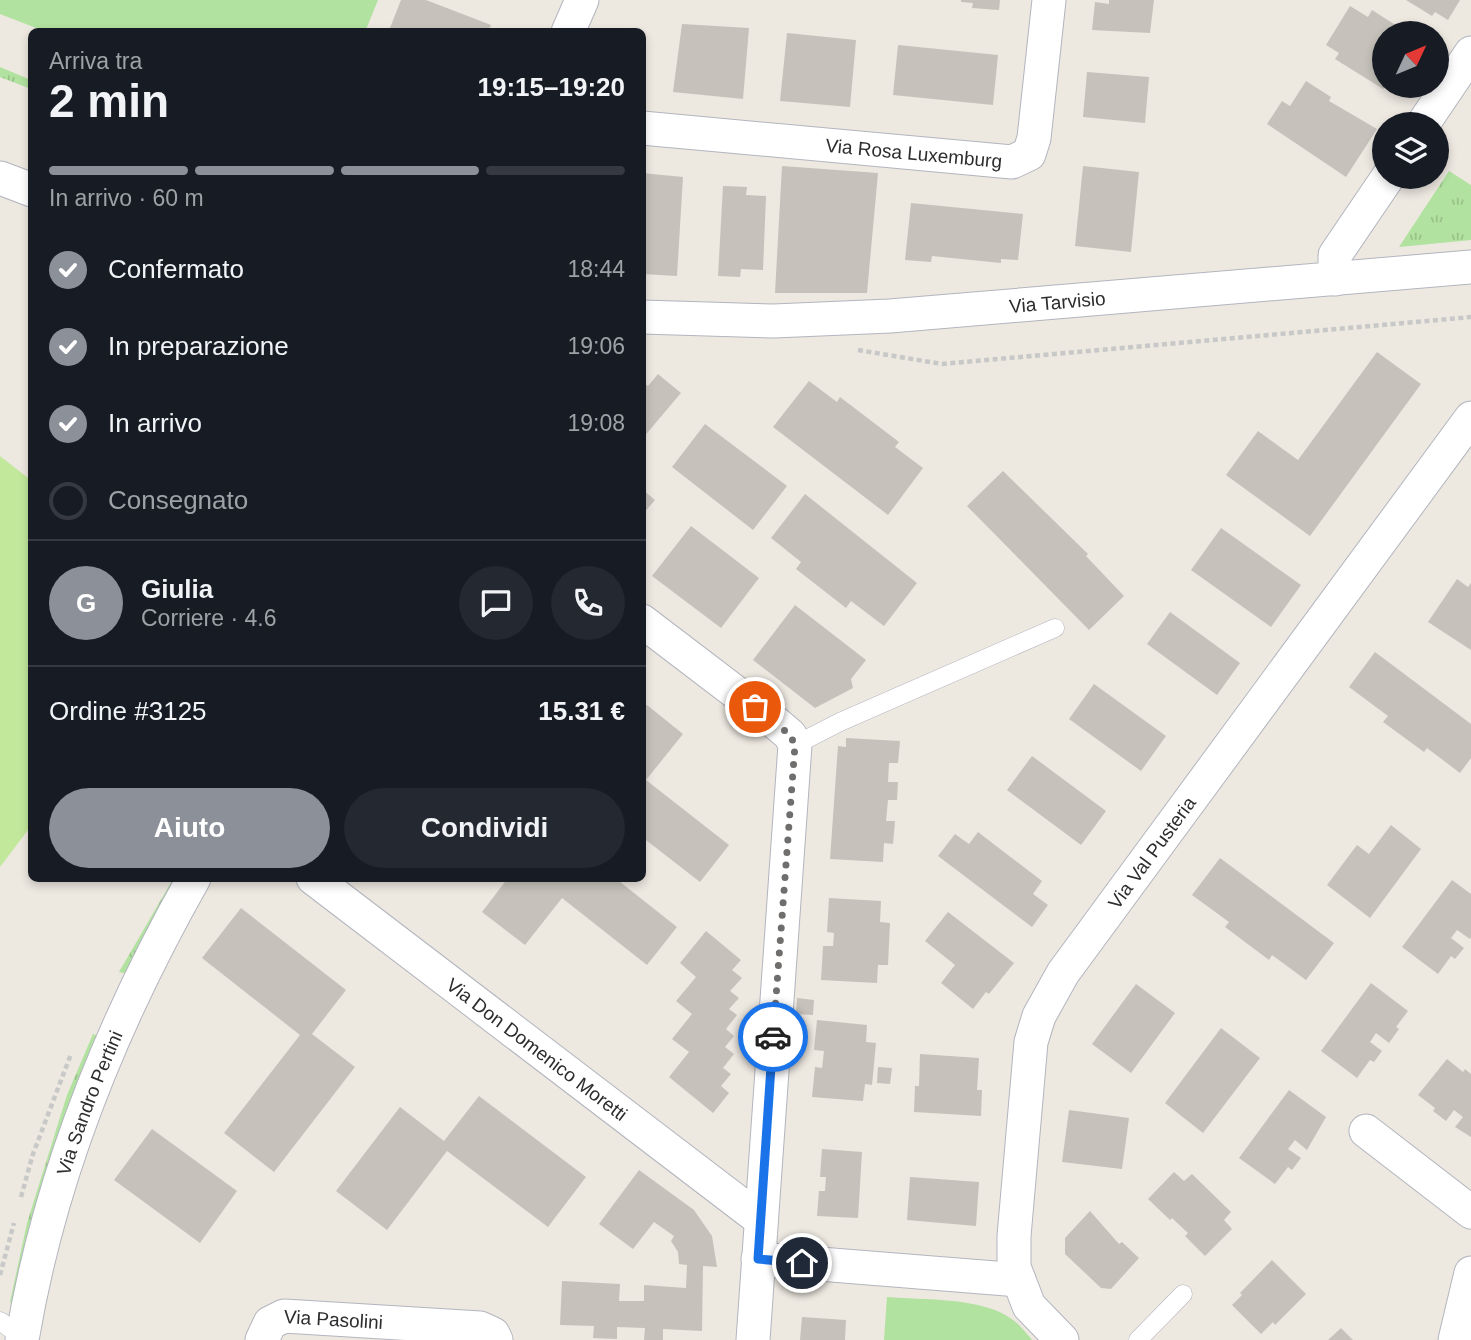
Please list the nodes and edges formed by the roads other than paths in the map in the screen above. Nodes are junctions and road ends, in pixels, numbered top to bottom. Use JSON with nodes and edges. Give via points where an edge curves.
{"nodes":[{"id":1,"x":582,"y":0,"type":"edge"},
{"id":2,"x":1049,"y":0,"type":"edge"},
{"id":3,"x":570,"y":28,"type":"edge"},
{"id":4,"x":1471,"y":53,"type":"edge"},
{"id":5,"x":1431,"y":112,"type":"edge"},
{"id":6,"x":646,"y":128,"type":"edge"},
{"id":7,"x":0,"y":178,"type":"edge"},
{"id":8,"x":28,"y":188,"type":"edge"},
{"id":9,"x":1380,"y":189,"type":"edge"},
{"id":10,"x":1471,"y":267,"type":"edge"},
{"id":11,"x":1335,"y":279,"type":"junction"},
{"id":12,"x":646,"y":317,"type":"edge"},
{"id":13,"x":1471,"y":418,"type":"edge"},
{"id":14,"x":646,"y":624,"type":"edge"},
{"id":15,"x":1055,"y":628,"type":"dead end"},
{"id":16,"x":795,"y":745,"type":"junction"},
{"id":17,"x":192,"y":882,"type":"edge"},
{"id":18,"x":318,"y":882,"type":"edge"},
{"id":19,"x":1366,"y":1131,"type":"dead end"},
{"id":20,"x":1471,"y":1212,"type":"edge"},
{"id":21,"x":761,"y":1220,"type":"junction"},
{"id":22,"x":758,"y":1259,"type":"junction"},
{"id":23,"x":1471,"y":1273,"type":"edge"},
{"id":24,"x":1019,"y":1280,"type":"junction"},
{"id":25,"x":1183,"y":1294,"type":"dead end"},
{"id":26,"x":15,"y":1333,"type":"edge"},
{"id":27,"x":262,"y":1340,"type":"edge"},
{"id":28,"x":496,"y":1340,"type":"edge"},
{"id":29,"x":754,"y":1340,"type":"edge"},
{"id":30,"x":1062,"y":1340,"type":"edge"},
{"id":31,"x":1138,"y":1340,"type":"edge"},
{"id":32,"x":1455,"y":1340,"type":"edge"}],
"edges":[{"from":1,"to":3,"type":"street"},
{"from":2,"to":6,"type":"street","name":"Via Rosa Luxemburg","via":[[1034,138],[1029,154],[1012,162]]},
{"from":4,"to":5,"type":"street"},
{"from":7,"to":8,"type":"street"},
{"from":9,"to":11,"type":"street","via":[[1335,255]]},
{"from":10,"to":11,"type":"street","name":"Via Tarvisio"},
{"from":11,"to":12,"type":"street","name":"Via Tarvisio","via":[[857,318]]},
{"from":13,"to":24,"type":"street","name":"Via Val Pusteria","via":[[1063,973],[1039,1016],[1031,1042],[1014,1237]]},
{"from":14,"to":16,"type":"street","via":[[777,724]]},
{"from":15,"to":16,"type":"lane"},
{"from":16,"to":21,"type":"street"},
{"from":17,"to":26,"type":"street","name":"Via Sandro Pertini","via":[[146,965],[86,1105]]},
{"from":18,"to":21,"type":"street","name":"Via Don Domenico Moretti"},
{"from":19,"to":20,"type":"street"},
{"from":21,"to":22,"type":"street"},
{"from":22,"to":24,"type":"street"},
{"from":22,"to":29,"type":"street"},
{"from":23,"to":32,"type":"street"},
{"from":24,"to":30,"type":"street","name":"Via Val Pusteria","via":[[1030,1306]]},
{"from":25,"to":31,"type":"lane"},
{"from":27,"to":28,"type":"street","name":"Via Pasolini","via":[[270,1323],[284,1316],[480,1328]]}]}
